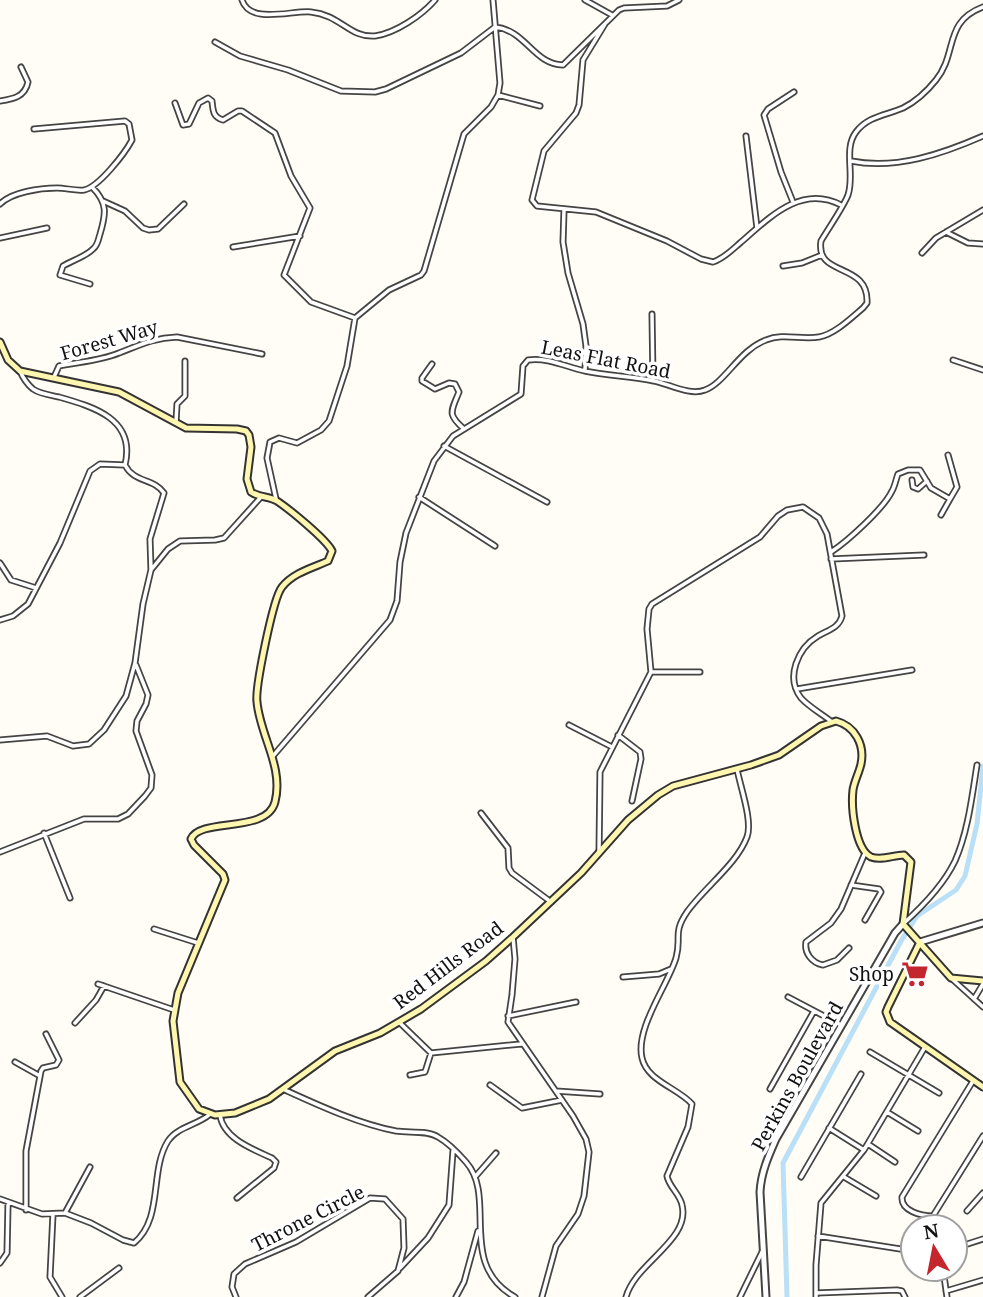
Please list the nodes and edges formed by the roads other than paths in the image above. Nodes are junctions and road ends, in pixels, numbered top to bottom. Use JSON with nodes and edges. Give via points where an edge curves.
{"nodes":[{"id":1,"x":242,"y":0,"type":"edge"},
{"id":2,"x":435,"y":0,"type":"edge"},
{"id":3,"x":493,"y":0,"type":"edge"},
{"id":4,"x":585,"y":0,"type":"edge"},
{"id":5,"x":678,"y":0,"type":"edge"},
{"id":6,"x":983,"y":7,"type":"edge"},
{"id":7,"x":612,"y":15,"type":"junction"},
{"id":8,"x":605,"y":24,"type":"junction"},
{"id":9,"x":495,"y":27,"type":"junction"},
{"id":10,"x":215,"y":42,"type":"dead end"},
{"id":11,"x":21,"y":67,"type":"dead end"},
{"id":12,"x":794,"y":92,"type":"dead end"},
{"id":13,"x":498,"y":95,"type":"junction"},
{"id":14,"x":0,"y":101,"type":"edge"},
{"id":15,"x":175,"y":103,"type":"dead end"},
{"id":16,"x":540,"y":106,"type":"dead end"},
{"id":17,"x":34,"y":129,"type":"dead end"},
{"id":18,"x":746,"y":136,"type":"dead end"},
{"id":19,"x":983,"y":136,"type":"edge"},
{"id":20,"x":851,"y":161,"type":"junction"},
{"id":21,"x":92,"y":187,"type":"junction"},
{"id":22,"x":103,"y":201,"type":"junction"},
{"id":23,"x":793,"y":202,"type":"junction"},
{"id":24,"x":0,"y":204,"type":"edge"},
{"id":25,"x":184,"y":204,"type":"dead end"},
{"id":26,"x":841,"y":205,"type":"junction"},
{"id":27,"x":564,"y":210,"type":"junction"},
{"id":28,"x":983,"y":210,"type":"edge"},
{"id":29,"x":47,"y":228,"type":"dead end"},
{"id":30,"x":757,"y":228,"type":"junction"},
{"id":31,"x":945,"y":231,"type":"junction"},
{"id":32,"x":300,"y":236,"type":"junction"},
{"id":33,"x":0,"y":238,"type":"edge"},
{"id":34,"x":983,"y":244,"type":"edge"},
{"id":35,"x":233,"y":247,"type":"dead end"},
{"id":36,"x":922,"y":253,"type":"dead end"},
{"id":37,"x":822,"y":255,"type":"junction"},
{"id":38,"x":783,"y":266,"type":"dead end"},
{"id":39,"x":90,"y":284,"type":"dead end"},
{"id":40,"x":652,"y":314,"type":"dead end"},
{"id":41,"x":355,"y":318,"type":"junction"},
{"id":42,"x":0,"y":342,"type":"edge"},
{"id":43,"x":261,"y":354,"type":"dead end"},
{"id":44,"x":953,"y":359,"type":"dead end"},
{"id":45,"x":185,"y":361,"type":"dead end"},
{"id":46,"x":432,"y":363,"type":"dead end"},
{"id":47,"x":983,"y":370,"type":"edge"},
{"id":48,"x":20,"y":371,"type":"junction"},
{"id":49,"x":585,"y":371,"type":"junction"},
{"id":50,"x":54,"y":379,"type":"junction"},
{"id":51,"x":653,"y":381,"type":"junction"},
{"id":52,"x":176,"y":423,"type":"junction"},
{"id":53,"x":465,"y":429,"type":"junction"},
{"id":54,"x":444,"y":446,"type":"junction"},
{"id":55,"x":948,"y":455,"type":"dead end"},
{"id":56,"x":125,"y":465,"type":"junction"},
{"id":57,"x":912,"y":480,"type":"dead end"},
{"id":58,"x":927,"y":481,"type":"junction"},
{"id":59,"x":261,"y":497,"type":"junction"},
{"id":60,"x":419,"y":497,"type":"junction"},
{"id":61,"x":950,"y":499,"type":"junction"},
{"id":62,"x":276,"y":500,"type":"junction"},
{"id":63,"x":547,"y":502,"type":"dead end"},
{"id":64,"x":941,"y":515,"type":"dead end"},
{"id":65,"x":495,"y":545,"type":"dead end"},
{"id":66,"x":831,"y":552,"type":"junction"},
{"id":67,"x":924,"y":555,"type":"dead end"},
{"id":68,"x":831,"y":559,"type":"junction"},
{"id":69,"x":0,"y":563,"type":"edge"},
{"id":70,"x":151,"y":570,"type":"junction"},
{"id":71,"x":36,"y":588,"type":"junction"},
{"id":72,"x":0,"y":620,"type":"edge"},
{"id":73,"x":135,"y":663,"type":"junction"},
{"id":74,"x":912,"y":670,"type":"dead end"},
{"id":75,"x":651,"y":672,"type":"junction"},
{"id":76,"x":700,"y":672,"type":"dead end"},
{"id":77,"x":797,"y":689,"type":"junction"},
{"id":78,"x":832,"y":722,"type":"junction"},
{"id":79,"x":569,"y":725,"type":"dead end"},
{"id":80,"x":618,"y":735,"type":"junction"},
{"id":81,"x":0,"y":740,"type":"edge"},
{"id":82,"x":612,"y":747,"type":"junction"},
{"id":83,"x":272,"y":757,"type":"junction"},
{"id":84,"x":977,"y":765,"type":"dead end"},
{"id":85,"x":737,"y":769,"type":"junction"},
{"id":86,"x":632,"y":802,"type":"dead end"},
{"id":87,"x":481,"y":813,"type":"dead end"},
{"id":88,"x":44,"y":833,"type":"junction"},
{"id":89,"x":0,"y":852,"type":"edge"},
{"id":90,"x":865,"y":853,"type":"junction"},
{"id":91,"x":599,"y":855,"type":"junction"},
{"id":92,"x":850,"y":885,"type":"junction"},
{"id":93,"x":70,"y":898,"type":"dead end"},
{"id":94,"x":551,"y":902,"type":"junction"},
{"id":95,"x":866,"y":920,"type":"dead end"},
{"id":96,"x":983,"y":923,"type":"edge"},
{"id":97,"x":903,"y":924,"type":"junction"},
{"id":98,"x":154,"y":929,"type":"dead end"},
{"id":99,"x":513,"y":937,"type":"junction"},
{"id":100,"x":919,"y":941,"type":"junction"},
{"id":101,"x":198,"y":943,"type":"junction"},
{"id":102,"x":849,"y":948,"type":"dead end"},
{"id":103,"x":673,"y":968,"type":"junction"},
{"id":104,"x":624,"y":977,"type":"dead end"},
{"id":105,"x":951,"y":978,"type":"junction"},
{"id":106,"x":983,"y":982,"type":"edge"},
{"id":107,"x":98,"y":984,"type":"dead end"},
{"id":108,"x":104,"y":986,"type":"junction"},
{"id":109,"x":788,"y":997,"type":"dead end"},
{"id":110,"x":974,"y":999,"type":"junction"},
{"id":111,"x":576,"y":1002,"type":"dead end"},
{"id":112,"x":983,"y":1007,"type":"edge"},
{"id":113,"x":174,"y":1010,"type":"junction"},
{"id":114,"x":814,"y":1011,"type":"junction"},
{"id":115,"x":508,"y":1016,"type":"junction"},
{"id":116,"x":399,"y":1022,"type":"junction"},
{"id":117,"x":75,"y":1023,"type":"dead end"},
{"id":118,"x":843,"y":1026,"type":"junction"},
{"id":119,"x":46,"y":1034,"type":"dead end"},
{"id":120,"x":522,"y":1044,"type":"junction"},
{"id":121,"x":925,"y":1047,"type":"junction"},
{"id":122,"x":870,"y":1052,"type":"dead end"},
{"id":123,"x":431,"y":1053,"type":"junction"},
{"id":124,"x":15,"y":1062,"type":"dead end"},
{"id":125,"x":860,"y":1074,"type":"dead end"},
{"id":126,"x":410,"y":1075,"type":"dead end"},
{"id":127,"x":907,"y":1075,"type":"junction"},
{"id":128,"x":40,"y":1076,"type":"junction"},
{"id":129,"x":974,"y":1081,"type":"junction"},
{"id":130,"x":489,"y":1085,"type":"dead end"},
{"id":131,"x":983,"y":1087,"type":"edge"},
{"id":132,"x":770,"y":1089,"type":"dead end"},
{"id":133,"x":285,"y":1090,"type":"junction"},
{"id":134,"x":556,"y":1091,"type":"junction"},
{"id":135,"x":939,"y":1093,"type":"dead end"},
{"id":136,"x":600,"y":1094,"type":"dead end"},
{"id":137,"x":562,"y":1100,"type":"junction"},
{"id":138,"x":887,"y":1112,"type":"junction"},
{"id":139,"x":209,"y":1115,"type":"junction"},
{"id":140,"x":220,"y":1115,"type":"junction"},
{"id":141,"x":829,"y":1128,"type":"junction"},
{"id":142,"x":918,"y":1131,"type":"dead end"},
{"id":143,"x":983,"y":1136,"type":"edge"},
{"id":144,"x":868,"y":1144,"type":"junction"},
{"id":145,"x":864,"y":1150,"type":"junction"},
{"id":146,"x":453,"y":1151,"type":"junction"},
{"id":147,"x":496,"y":1153,"type":"dead end"},
{"id":148,"x":895,"y":1161,"type":"dead end"},
{"id":149,"x":90,"y":1167,"type":"dead end"},
{"id":150,"x":475,"y":1177,"type":"junction"},
{"id":151,"x":801,"y":1177,"type":"dead end"},
{"id":152,"x":844,"y":1177,"type":"junction"},
{"id":153,"x":983,"y":1193,"type":"edge"},
{"id":154,"x":876,"y":1196,"type":"dead end"},
{"id":155,"x":237,"y":1198,"type":"dead end"},
{"id":156,"x":0,"y":1199,"type":"edge"},
{"id":157,"x":8,"y":1203,"type":"junction"},
{"id":158,"x":26,"y":1210,"type":"junction"},
{"id":159,"x":967,"y":1211,"type":"dead end"},
{"id":160,"x":65,"y":1213,"type":"junction"},
{"id":161,"x":53,"y":1214,"type":"junction"},
{"id":162,"x":479,"y":1228,"type":"junction"},
{"id":163,"x":817,"y":1236,"type":"junction"},
{"id":164,"x":899,"y":1249,"type":"edge"},
{"id":165,"x":763,"y":1251,"type":"junction"},
{"id":166,"x":0,"y":1263,"type":"edge"},
{"id":167,"x":119,"y":1268,"type":"dead end"},
{"id":168,"x":398,"y":1271,"type":"junction"},
{"id":169,"x":983,"y":1280,"type":"edge"},
{"id":170,"x":945,"y":1283,"type":"edge"},
{"id":171,"x":946,"y":1291,"type":"junction"},
{"id":172,"x":816,"y":1295,"type":"edge"},
{"id":173,"x":62,"y":1297,"type":"edge"},
{"id":174,"x":80,"y":1297,"type":"edge"},
{"id":175,"x":236,"y":1297,"type":"edge"},
{"id":176,"x":368,"y":1297,"type":"edge"},
{"id":177,"x":456,"y":1297,"type":"edge"},
{"id":178,"x":515,"y":1297,"type":"edge"},
{"id":179,"x":542,"y":1297,"type":"edge"},
{"id":180,"x":626,"y":1297,"type":"edge"},
{"id":181,"x":740,"y":1297,"type":"edge"},
{"id":182,"x":766,"y":1297,"type":"edge"},
{"id":183,"x":905,"y":1297,"type":"edge"},
{"id":184,"x":947,"y":1297,"type":"edge"}],
"edges":[{"from":1,"to":2,"type":"street","via":[[259,14],[328,15],[365,36],[384,34]]},
{"from":3,"to":9,"type":"street"},
{"from":4,"to":7,"type":"street"},
{"from":5,"to":7,"type":"street","via":[[667,6],[624,8]]},
{"from":6,"to":20,"type":"street","via":[[959,23],[943,71],[928,88],[905,107],[878,115],[855,133]]},
{"from":7,"to":8,"type":"street"},
{"from":8,"to":9,"type":"street","via":[[563,65],[540,59],[524,40]]},
{"from":8,"to":27,"type":"street","via":[[583,60],[576,113],[544,151],[533,200],[537,206]]},
{"from":9,"to":10,"type":"street","via":[[461,53],[375,92],[341,91],[240,56]]},
{"from":9,"to":13,"type":"street"},
{"from":11,"to":14,"type":"street","via":[[28,82],[24,93]]},
{"from":12,"to":23,"type":"street","via":[[764,115]]},
{"from":13,"to":16,"type":"street"},
{"from":13,"to":41,"type":"street","via":[[464,134],[424,271],[389,290]]},
{"from":15,"to":32,"type":"street","via":[[183,125],[208,98],[218,118],[242,111],[275,133],[291,176],[309,203]]},
{"from":17,"to":21,"type":"street","via":[[129,124],[132,139],[125,153]]},
{"from":18,"to":30,"type":"street"},
{"from":19,"to":20,"type":"street","via":[[925,158],[868,164]]},
{"from":20,"to":26,"type":"street","via":[[848,194]]},
{"from":21,"to":22,"type":"street"},
{"from":21,"to":24,"type":"street","via":[[30,192]]},
{"from":22,"to":25,"type":"street","via":[[149,230],[158,229]]},
{"from":22,"to":39,"type":"street","via":[[106,215],[96,247],[60,272],[64,278]]},
{"from":23,"to":26,"type":"street","via":[[816,197]]},
{"from":23,"to":30,"type":"street"},
{"from":26,"to":37,"type":"street","via":[[821,241]]},
{"from":27,"to":30,"type":"street","via":[[596,212],[713,262]]},
{"from":27,"to":49,"type":"street","via":[[563,242],[583,324]]},
{"from":28,"to":31,"type":"street"},
{"from":29,"to":33,"type":"street"},
{"from":31,"to":34,"type":"street","via":[[968,243]]},
{"from":31,"to":36,"type":"street"},
{"from":32,"to":35,"type":"street"},
{"from":32,"to":41,"type":"street","via":[[284,272],[287,280],[311,302]]},
{"from":37,"to":38,"type":"street"},
{"from":37,"to":51,"type":"street","name":"Leas Flat Road","via":[[866,286],[867,303],[853,316],[825,335],[776,337],[756,344],[705,391]]},
{"from":40,"to":51,"type":"street"},
{"from":41,"to":62,"type":"street","via":[[347,366],[329,421],[298,443],[279,438],[270,442],[267,458]]},
{"from":42,"to":48,"type":"main road","via":[[8,360]]},
{"from":43,"to":50,"type":"street","name":"Forest Way","via":[[168,337],[59,366]]},
{"from":44,"to":47,"type":"street"},
{"from":45,"to":52,"type":"street","via":[[186,396],[177,404]]},
{"from":46,"to":53,"type":"street","via":[[422,381],[435,389],[455,384],[458,392],[451,416]]},
{"from":48,"to":50,"type":"main road"},
{"from":48,"to":56,"type":"street","via":[[34,389],[90,406],[111,418],[127,445]]},
{"from":49,"to":51,"type":"street","name":"Leas Flat Road"},
{"from":49,"to":53,"type":"street","name":"Leas Flat Road","via":[[528,360],[523,366],[521,394]]},
{"from":50,"to":52,"type":"main road","via":[[119,392]]},
{"from":52,"to":59,"type":"main road","via":[[186,428],[246,431],[251,447],[249,488]]},
{"from":53,"to":54,"type":"street","name":"Leas Flat Road"},
{"from":54,"to":60,"type":"street","name":"Leas Flat Road"},
{"from":54,"to":63,"type":"street"},
{"from":55,"to":61,"type":"street","via":[[957,486]]},
{"from":56,"to":70,"type":"street","via":[[132,475],[157,485],[164,493],[150,539]]},
{"from":56,"to":71,"type":"street","via":[[100,464],[90,471]]},
{"from":57,"to":58,"type":"street","via":[[912,487],[918,489]]},
{"from":58,"to":61,"type":"street"},
{"from":58,"to":66,"type":"street","via":[[920,470],[898,474],[881,505]]},
{"from":59,"to":62,"type":"main road"},
{"from":59,"to":70,"type":"street","via":[[224,538],[180,541]]},
{"from":60,"to":65,"type":"street"},
{"from":60,"to":83,"type":"street","name":"Leas Flat Road","via":[[406,533],[390,620]]},
{"from":61,"to":64,"type":"street"},
{"from":62,"to":83,"type":"main road","via":[[332,551],[328,561],[291,578],[272,608],[256,701]]},
{"from":66,"to":68,"type":"street"},
{"from":66,"to":75,"type":"street","via":[[819,518],[808,509],[798,507],[778,516],[760,537],[652,604],[648,629]]},
{"from":67,"to":68,"type":"street"},
{"from":68,"to":77,"type":"street","via":[[842,616],[836,627],[816,637],[798,657],[794,668]]},
{"from":69,"to":71,"type":"street","via":[[11,580]]},
{"from":70,"to":73,"type":"street"},
{"from":71,"to":72,"type":"street","via":[[22,610]]},
{"from":73,"to":81,"type":"street","via":[[125,696],[104,730],[89,744],[73,746],[47,736]]},
{"from":73,"to":88,"type":"street","via":[[148,695],[136,731],[150,763],[151,788],[118,819],[84,819]]},
{"from":74,"to":77,"type":"street"},
{"from":75,"to":76,"type":"street"},
{"from":75,"to":80,"type":"street"},
{"from":77,"to":78,"type":"street","via":[[801,698]]},
{"from":78,"to":85,"type":"main road","name":"Red Hills Road","via":[[779,755]]},
{"from":78,"to":90,"type":"main road","via":[[850,727],[862,751],[853,790],[858,842]]},
{"from":79,"to":82,"type":"street"},
{"from":80,"to":82,"type":"street"},
{"from":80,"to":86,"type":"street","via":[[640,752]]},
{"from":82,"to":91,"type":"street","via":[[600,772]]},
{"from":83,"to":101,"type":"main road","via":[[276,773],[272,809],[257,819],[199,831],[191,839],[225,880]]},
{"from":84,"to":97,"type":"street","via":[[954,862]]},
{"from":85,"to":91,"type":"main road","name":"Red Hills Road","via":[[673,786],[628,820]]},
{"from":85,"to":103,"type":"street","via":[[747,839],[678,927]]},
{"from":87,"to":94,"type":"street","via":[[508,848],[512,873]]},
{"from":88,"to":89,"type":"street"},
{"from":88,"to":93,"type":"street"},
{"from":90,"to":92,"type":"street"},
{"from":90,"to":97,"type":"main road","via":[[877,858],[904,855],[911,862]]},
{"from":91,"to":94,"type":"main road","name":"Red Hills Road"},
{"from":92,"to":95,"type":"street","via":[[881,892]]},
{"from":92,"to":102,"type":"street","via":[[831,923],[805,946],[813,961],[823,965]]},
{"from":94,"to":99,"type":"main road","name":"Red Hills Road"},
{"from":96,"to":100,"type":"street"},
{"from":97,"to":100,"type":"main road"},
{"from":97,"to":118,"type":"street","name":"Perkins Boulevard"},
{"from":98,"to":101,"type":"street"},
{"from":99,"to":115,"type":"street"},
{"from":99,"to":116,"type":"main road","name":"Red Hills Road"},
{"from":100,"to":105,"type":"main road"},
{"from":100,"to":121,"type":"main road","via":[[886,1012],[890,1022]]},
{"from":101,"to":113,"type":"main road"},
{"from":103,"to":104,"type":"street"},
{"from":103,"to":180,"type":"street","via":[[652,1009],[641,1045],[642,1059],[657,1079],[692,1104],[688,1127],[667,1176],[683,1207],[682,1217],[675,1236],[639,1272]]},
{"from":105,"to":106,"type":"main road"},
{"from":105,"to":110,"type":"street"},
{"from":106,"to":110,"type":"street"},
{"from":107,"to":108,"type":"street"},
{"from":108,"to":113,"type":"street"},
{"from":108,"to":117,"type":"street"},
{"from":109,"to":114,"type":"street"},
{"from":110,"to":112,"type":"street"},
{"from":111,"to":115,"type":"street"},
{"from":113,"to":139,"type":"main road","via":[[180,1082],[191,1101]]},
{"from":114,"to":118,"type":"street"},
{"from":114,"to":132,"type":"street"},
{"from":115,"to":120,"type":"street"},
{"from":116,"to":123,"type":"street"},
{"from":116,"to":133,"type":"main road","name":"Red Hills Road","via":[[335,1051]]},
{"from":118,"to":165,"type":"street","name":"Perkins Boulevard","via":[[766,1161],[760,1192]]},
{"from":119,"to":128,"type":"street","via":[[59,1062],[43,1068]]},
{"from":120,"to":123,"type":"street"},
{"from":120,"to":134,"type":"street"},
{"from":121,"to":127,"type":"street"},
{"from":121,"to":129,"type":"main road"},
{"from":122,"to":127,"type":"street"},
{"from":123,"to":126,"type":"street","via":[[425,1072]]},
{"from":124,"to":128,"type":"street"},
{"from":125,"to":141,"type":"street"},
{"from":127,"to":135,"type":"street"},
{"from":127,"to":138,"type":"street"},
{"from":128,"to":158,"type":"street","via":[[26,1151]]},
{"from":129,"to":131,"type":"main road"},
{"from":129,"to":143,"type":"street","via":[[902,1197],[904,1207],[933,1216]]},
{"from":130,"to":137,"type":"street","via":[[522,1108]]},
{"from":133,"to":140,"type":"main road","name":"Red Hills Road","via":[[251,1108]]},
{"from":133,"to":146,"type":"street","via":[[371,1124],[436,1135]]},
{"from":134,"to":136,"type":"street"},
{"from":134,"to":137,"type":"street"},
{"from":137,"to":179,"type":"street","via":[[586,1139],[587,1176],[578,1214],[556,1245]]},
{"from":138,"to":142,"type":"street"},
{"from":138,"to":144,"type":"street"},
{"from":139,"to":140,"type":"main road","name":"Red Hills Road"},
{"from":139,"to":160,"type":"street","via":[[178,1131],[168,1142],[152,1208],[134,1243]]},
{"from":140,"to":155,"type":"street","via":[[228,1133],[276,1163]]},
{"from":141,"to":145,"type":"street"},
{"from":141,"to":151,"type":"street"},
{"from":144,"to":145,"type":"street"},
{"from":144,"to":148,"type":"street"},
{"from":145,"to":152,"type":"street"},
{"from":146,"to":150,"type":"street"},
{"from":146,"to":168,"type":"street","via":[[449,1205],[428,1238]]},
{"from":147,"to":150,"type":"street"},
{"from":149,"to":160,"type":"street"},
{"from":150,"to":162,"type":"street"},
{"from":152,"to":154,"type":"street"},
{"from":152,"to":163,"type":"street","via":[[821,1203]]},
{"from":153,"to":159,"type":"street"},
{"from":156,"to":157,"type":"street"},
{"from":157,"to":158,"type":"street"},
{"from":157,"to":166,"type":"street","via":[[7,1253]]},
{"from":158,"to":161,"type":"street"},
{"from":160,"to":161,"type":"street"},
{"from":161,"to":173,"type":"street","via":[[50,1278]]},
{"from":162,"to":177,"type":"street"},
{"from":162,"to":178,"type":"street","via":[[489,1273]]},
{"from":163,"to":164,"type":"street"},
{"from":163,"to":172,"type":"street"},
{"from":165,"to":181,"type":"street"},
{"from":165,"to":182,"type":"street","name":"Perkins Boulevard"},
{"from":167,"to":174,"type":"street"},
{"from":168,"to":175,"type":"street","name":"Throne Circle","via":[[404,1248],[403,1219],[385,1199],[370,1199],[245,1265],[234,1274]]},
{"from":168,"to":176,"type":"street"},
{"from":169,"to":171,"type":"street"},
{"from":170,"to":171,"type":"street"},
{"from":171,"to":184,"type":"street"},
{"from":172,"to":183,"type":"street","via":[[897,1290]]}]}
